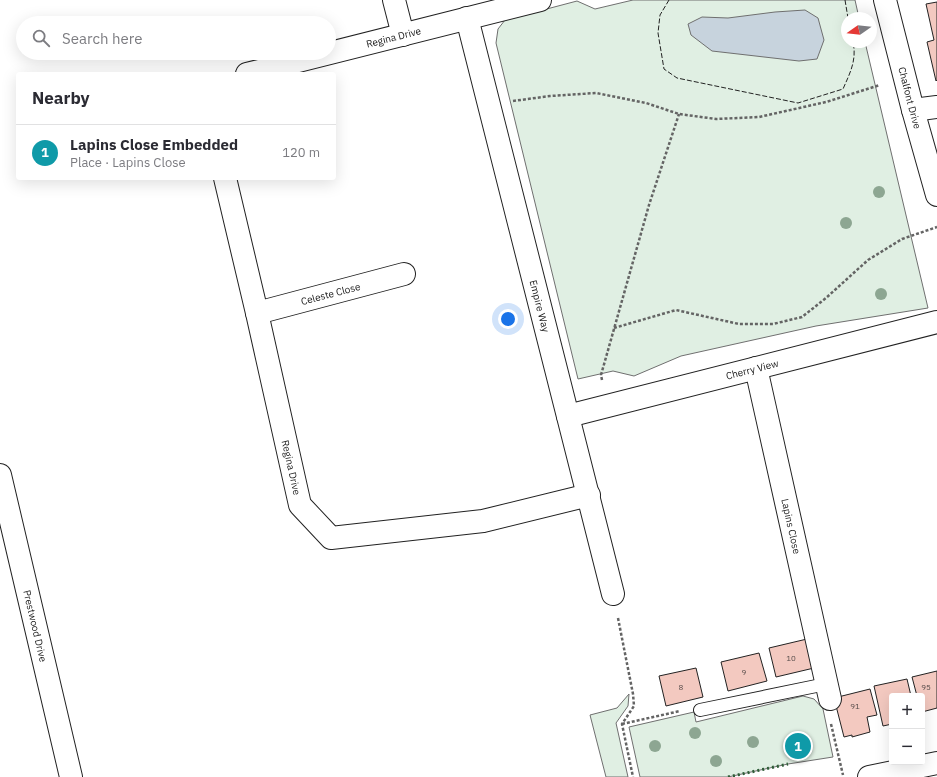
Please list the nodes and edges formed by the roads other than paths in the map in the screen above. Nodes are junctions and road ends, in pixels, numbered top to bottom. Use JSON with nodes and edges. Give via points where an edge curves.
{"nodes":[{"id":1,"x":394,"y":0,"type":"edge"},
{"id":2,"x":540,"y":0,"type":"edge"},
{"id":3,"x":885,"y":0,"type":"edge"},
{"id":4,"x":467,"y":18,"type":"junction"},
{"id":5,"x":403,"y":35,"type":"junction"},
{"id":6,"x":336,"y":52,"type":"edge"},
{"id":7,"x":303,"y":60,"type":"edge"},
{"id":8,"x":255,"y":72,"type":"edge"},
{"id":9,"x":937,"y":106,"type":"edge"},
{"id":10,"x":913,"y":110,"type":"junction"},
{"id":11,"x":934,"y":170,"type":"edge"},
{"id":12,"x":225,"y":180,"type":"edge"},
{"id":13,"x":937,"y":195,"type":"edge"},
{"id":14,"x":404,"y":274,"type":"dead end"},
{"id":15,"x":257,"y":313,"type":"junction"},
{"id":16,"x":937,"y":322,"type":"edge"},
{"id":17,"x":756,"y":368,"type":"junction"},
{"id":18,"x":568,"y":416,"type":"junction"},
{"id":19,"x":0,"y":475,"type":"edge"},
{"id":20,"x":589,"y":496,"type":"junction"},
{"id":21,"x":613,"y":594,"type":"road end"},
{"id":22,"x":828,"y":691,"type":"joint"},
{"id":23,"x":700,"y":710,"type":"road end"},
{"id":24,"x":937,"y":763,"type":"edge"},
{"id":25,"x":71,"y":777,"type":"edge"},
{"id":26,"x":869,"y":777,"type":"edge"}],
"edges":[{"from":1,"to":5,"type":"street"},
{"from":2,"to":4,"type":"street","name":"Regina Drive"},
{"from":3,"to":10,"type":"street","name":"Chalfont Drive"},
{"from":4,"to":5,"type":"street","name":"Regina Drive"},
{"from":4,"to":18,"type":"street","name":"Empire Way"},
{"from":5,"to":6,"type":"street","name":"Regina Drive"},
{"from":7,"to":8,"type":"street","name":"Regina Drive"},
{"from":9,"to":10,"type":"street"},
{"from":10,"to":11,"type":"street","name":"Chalfont Drive"},
{"from":11,"to":13,"type":"street","name":"Chalfont Drive"},
{"from":12,"to":15,"type":"street","name":"Regina Drive"},
{"from":14,"to":15,"type":"street","name":"Celeste Close"},
{"from":15,"to":20,"type":"street","name":"Regina Drive","via":[[300,505],[331,538],[483,521]]},
{"from":16,"to":17,"type":"street","name":"Cherry View"},
{"from":17,"to":18,"type":"street","name":"Cherry View"},
{"from":17,"to":22,"type":"street","name":"Lapins Close"},
{"from":18,"to":20,"type":"street","name":"Empire Way"},
{"from":19,"to":25,"type":"street","name":"Prestwood Drive"},
{"from":20,"to":21,"type":"street","name":"Empire Way"},
{"from":22,"to":23,"type":"lane"},
{"from":24,"to":26,"type":"street"}]}
